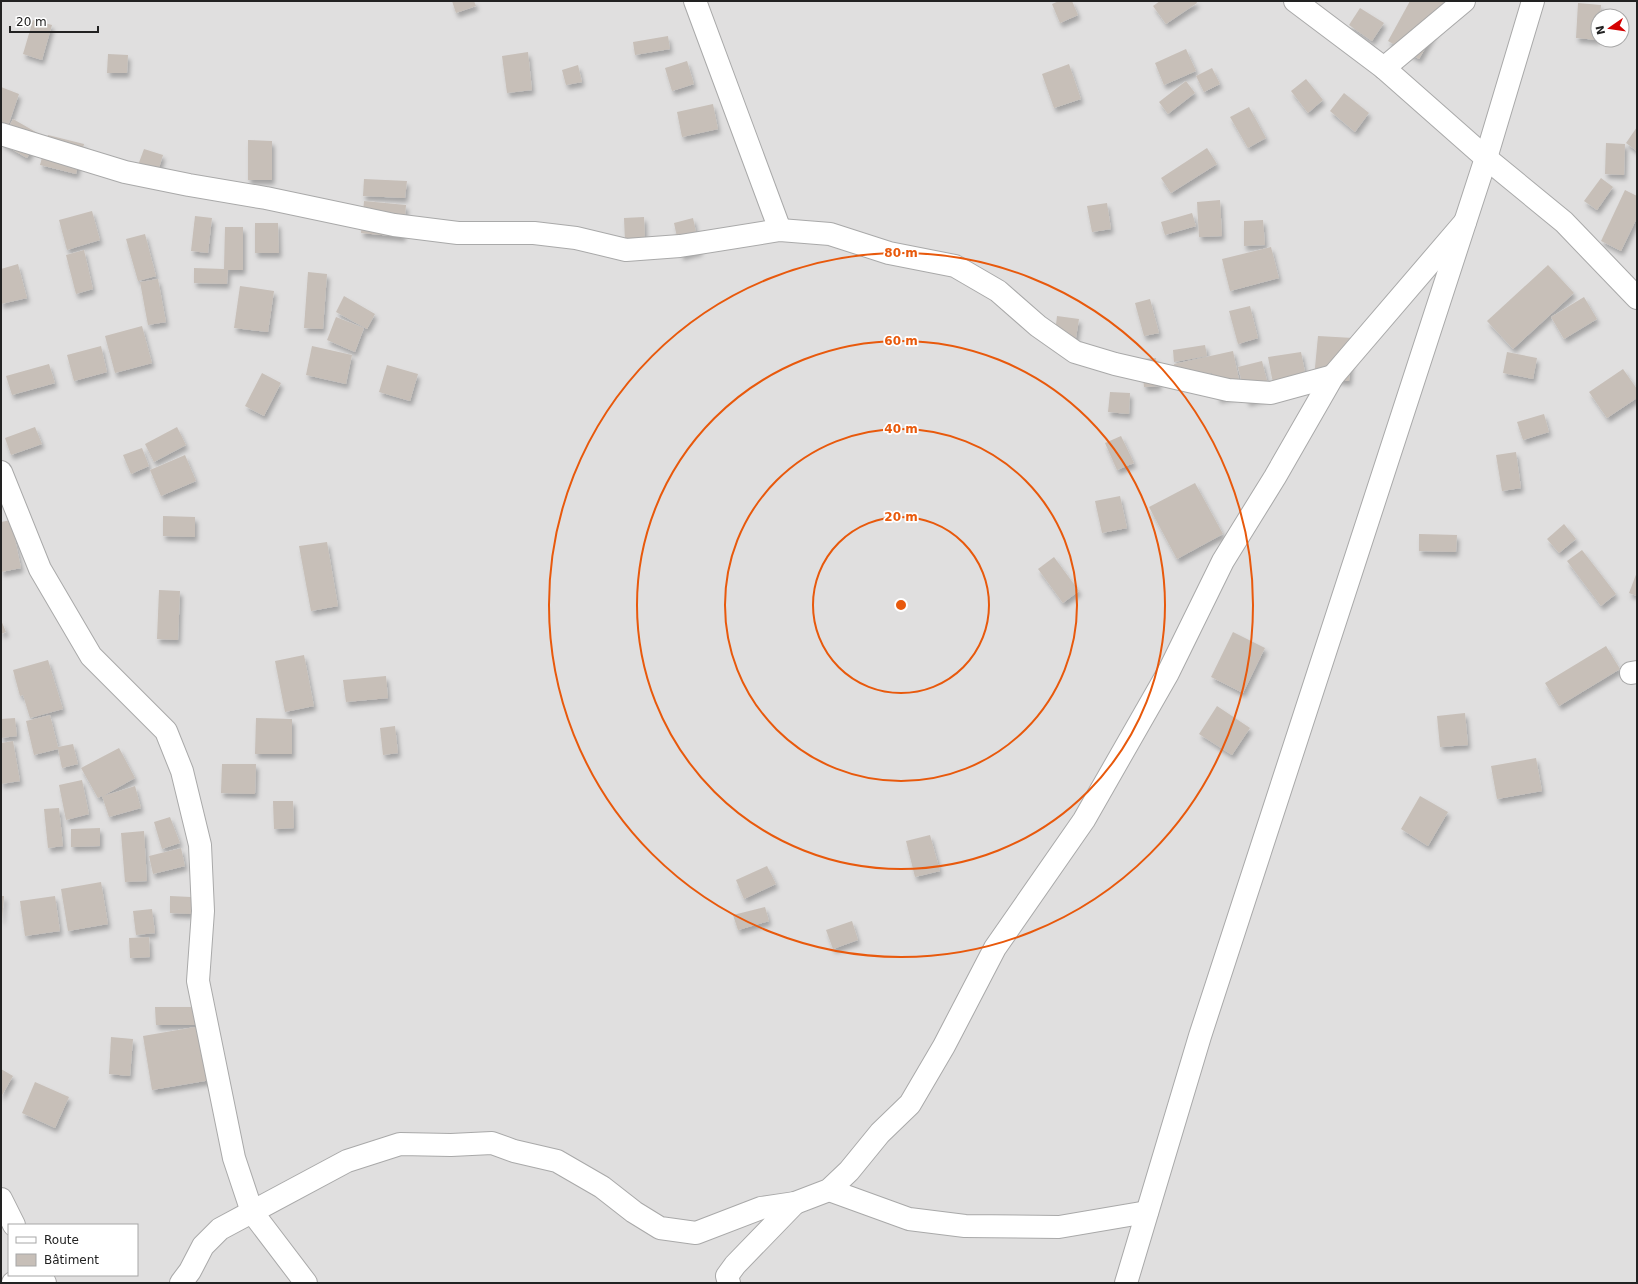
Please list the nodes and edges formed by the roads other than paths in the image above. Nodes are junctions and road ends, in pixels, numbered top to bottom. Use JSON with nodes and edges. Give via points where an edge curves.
{"nodes":[{"id":1,"x":695,"y":1,"type":"edge"},
{"id":2,"x":1295,"y":1,"type":"edge"},
{"id":3,"x":1464,"y":1,"type":"edge"},
{"id":4,"x":1533,"y":1,"type":"edge"},
{"id":5,"x":1384,"y":68,"type":"junction"},
{"id":6,"x":1,"y":134,"type":"edge"},
{"id":7,"x":1486,"y":158,"type":"junction"},
{"id":8,"x":1465,"y":222,"type":"junction"},
{"id":9,"x":780,"y":230,"type":"junction"},
{"id":10,"x":1637,"y":298,"type":"edge"},
{"id":11,"x":1333,"y":376,"type":"junction"},
{"id":12,"x":1,"y":472,"type":"edge"},
{"id":13,"x":829,"y":1190,"type":"junction"},
{"id":14,"x":1,"y":1199,"type":"edge"},
{"id":15,"x":795,"y":1203,"type":"junction"},
{"id":16,"x":252,"y":1212,"type":"junction"},
{"id":17,"x":1147,"y":1212,"type":"junction"},
{"id":18,"x":14,"y":1224,"type":"edge"},
{"id":19,"x":24,"y":1276,"type":"edge"},
{"id":20,"x":13,"y":1283,"type":"edge"},
{"id":21,"x":180,"y":1283,"type":"edge"},
{"id":22,"x":306,"y":1283,"type":"edge"},
{"id":23,"x":729,"y":1283,"type":"edge"},
{"id":24,"x":1126,"y":1283,"type":"edge"}],
"edges":[{"from":1,"to":9,"type":"street"},
{"from":2,"to":5,"type":"street"},
{"from":3,"to":5,"type":"street"},
{"from":4,"to":7,"type":"street"},
{"from":5,"to":7,"type":"street"},
{"from":6,"to":9,"type":"street","via":[[125,172],[394,225],[458,233],[534,233],[576,238],[626,250],[680,246]]},
{"from":7,"to":8,"type":"street"},
{"from":7,"to":10,"type":"street","via":[[1564,222]]},
{"from":8,"to":11,"type":"street"},
{"from":8,"to":17,"type":"street","via":[[1200,1036]]},
{"from":9,"to":11,"type":"street","via":[[830,234],[890,253],[955,266],[998,291],[1038,326],[1074,352],[1115,364],[1228,390],[1271,393]]},
{"from":11,"to":13,"type":"street","via":[[1223,561],[1168,673],[1084,820],[995,948],[944,1046],[910,1104]]},
{"from":12,"to":16,"type":"street","via":[[40,569],[91,656],[166,731],[182,771],[200,844],[203,911],[198,981],[234,1158]]},
{"from":13,"to":15,"type":"street"},
{"from":13,"to":17,"type":"street","via":[[909,1219],[965,1226],[1059,1227]]},
{"from":14,"to":18,"type":"street"},
{"from":15,"to":16,"type":"street","via":[[761,1208],[696,1233],[660,1228],[602,1187],[557,1161],[492,1143],[400,1144],[347,1162]]},
{"from":15,"to":23,"type":"street","via":[[735,1265],[727,1276]]},
{"from":16,"to":21,"type":"street","via":[[220,1229],[203,1246],[190,1271]]},
{"from":16,"to":22,"type":"street"},
{"from":17,"to":24,"type":"street"},
{"from":19,"to":20,"type":"street"}]}
